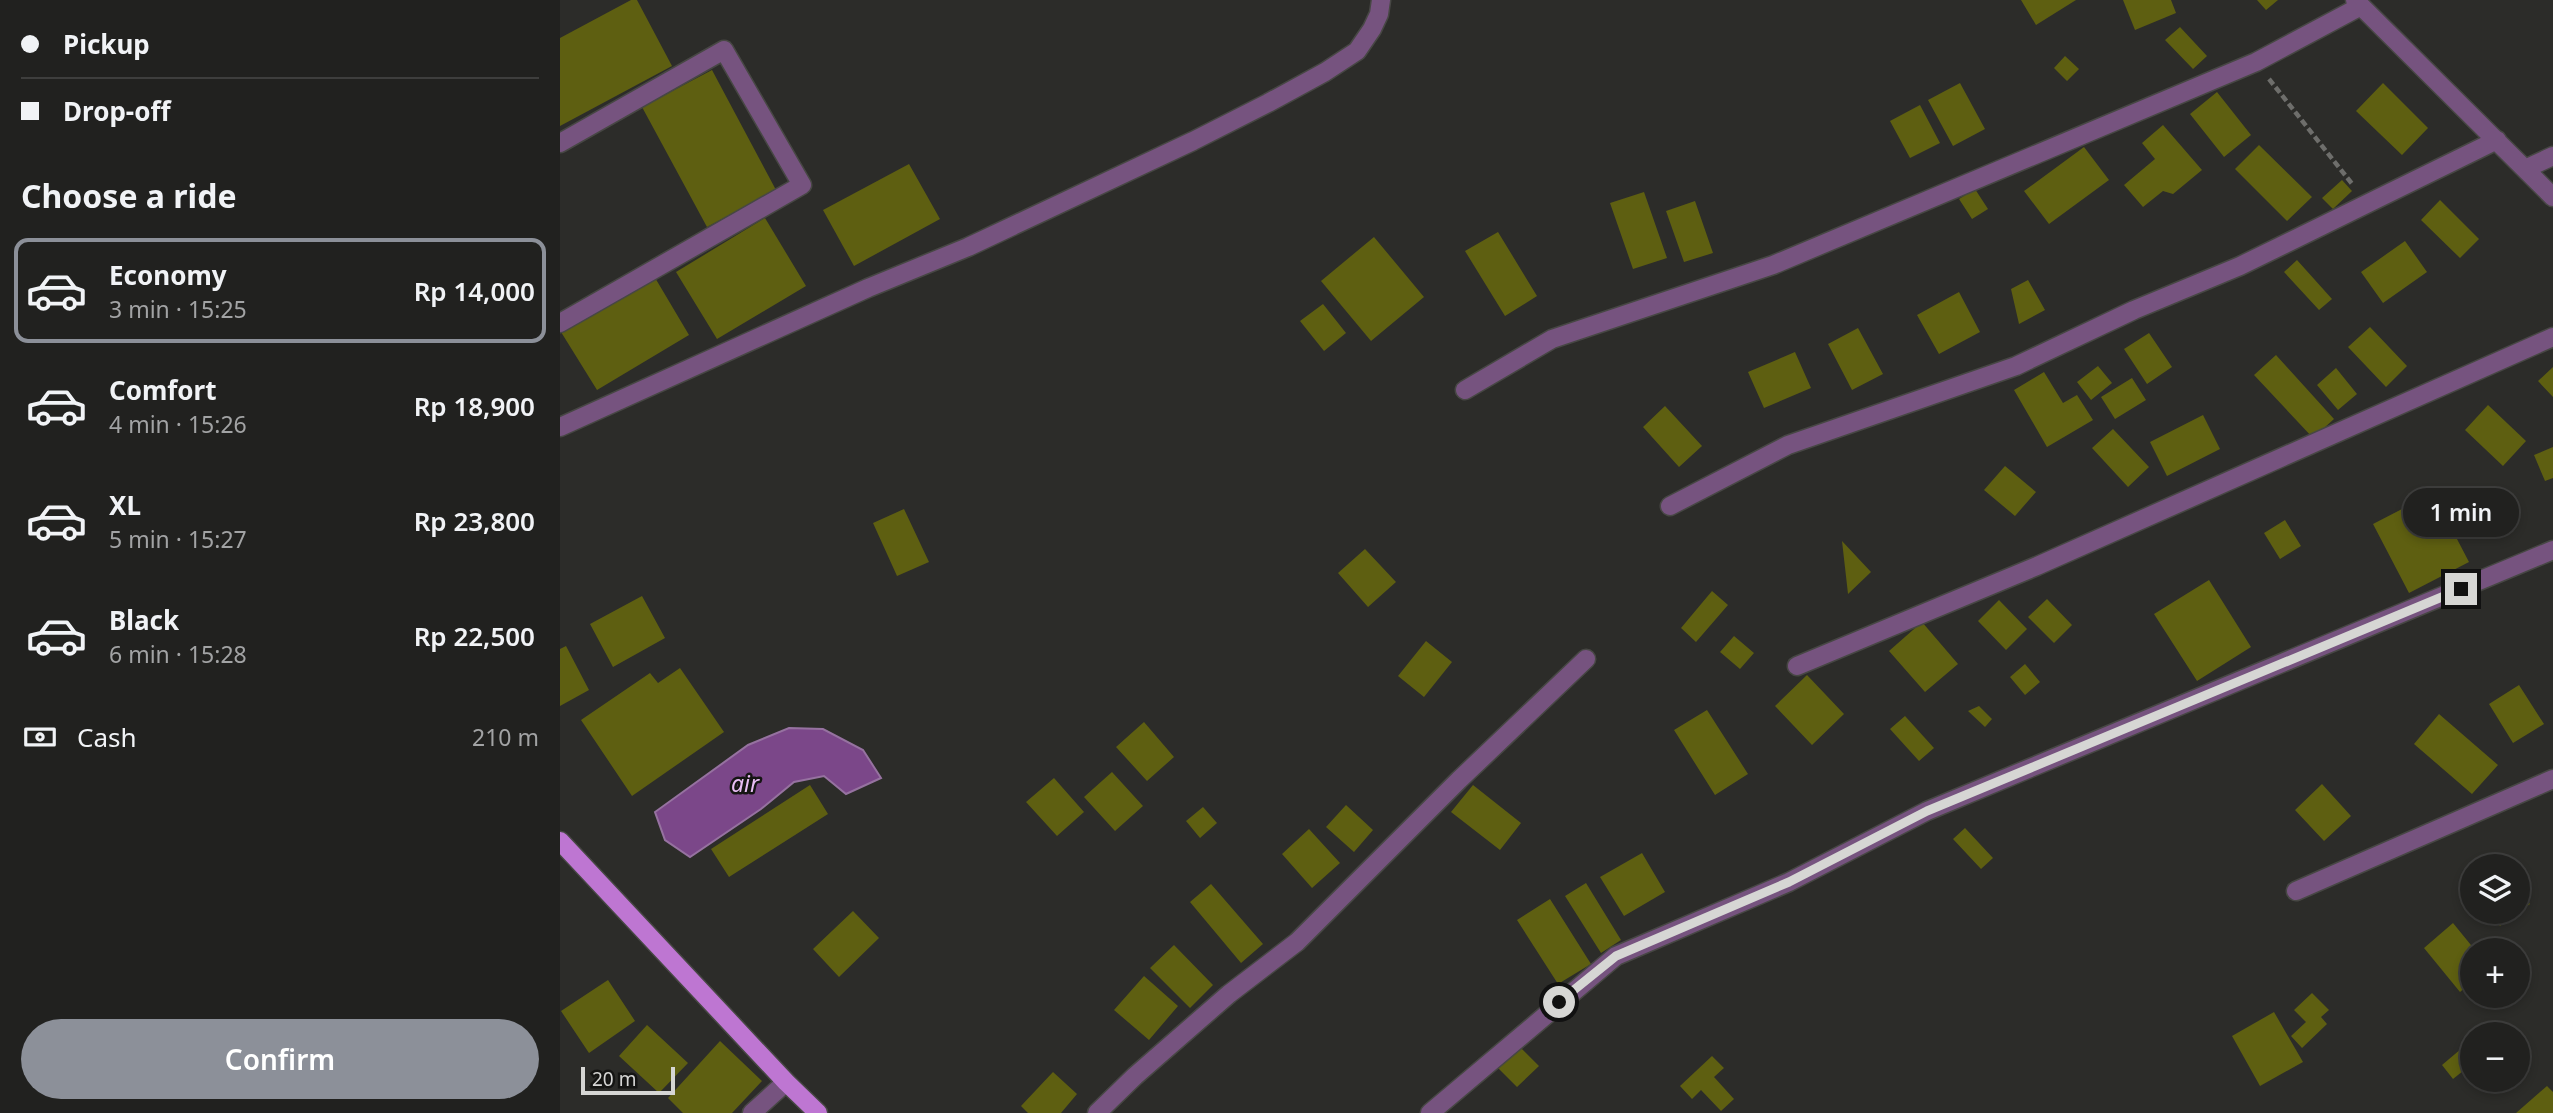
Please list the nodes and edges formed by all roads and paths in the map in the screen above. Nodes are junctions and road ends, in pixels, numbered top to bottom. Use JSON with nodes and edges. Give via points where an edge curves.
{"nodes":[{"id":1,"x":1381,"y":0,"type":"edge"},
{"id":2,"x":2358,"y":3,"type":"edge"},
{"id":3,"x":2256,"y":62,"type":"junction"},
{"id":4,"x":2497,"y":140,"type":"junction"},
{"id":5,"x":560,"y":143,"type":"edge"},
{"id":6,"x":2553,"y":156,"type":"edge"},
{"id":7,"x":2525,"y":170,"type":"junction"},
{"id":8,"x":2553,"y":197,"type":"edge"},
{"id":9,"x":2367,"y":202,"type":"junction"},
{"id":10,"x":560,"y":323,"type":"edge"},
{"id":11,"x":2553,"y":337,"type":"edge"},
{"id":12,"x":1465,"y":390,"type":"dead end"},
{"id":13,"x":560,"y":427,"type":"edge"},
{"id":14,"x":1670,"y":506,"type":"dead end"},
{"id":15,"x":2553,"y":550,"type":"edge"},
{"id":16,"x":1586,"y":659,"type":"dead end"},
{"id":17,"x":1797,"y":666,"type":"dead end"},
{"id":18,"x":2553,"y":779,"type":"edge"},
{"id":19,"x":560,"y":841,"type":"edge"},
{"id":20,"x":2295,"y":891,"type":"dead end"},
{"id":21,"x":786,"y":1082,"type":"junction"},
{"id":22,"x":752,"y":1113,"type":"edge"},
{"id":23,"x":818,"y":1113,"type":"edge"},
{"id":24,"x":1097,"y":1113,"type":"edge"},
{"id":25,"x":1430,"y":1113,"type":"edge"}],
"edges":[{"from":1,"to":13,"type":"street","via":[[1372,29],[1357,51],[1268,103],[968,247]]},
{"from":2,"to":3,"type":"street"},
{"from":2,"to":4,"type":"street"},
{"from":3,"to":9,"type":"path"},
{"from":3,"to":12,"type":"street","via":[[1773,265],[1552,338]]},
{"from":4,"to":7,"type":"street"},
{"from":4,"to":9,"type":"street"},
{"from":5,"to":10,"type":"street","via":[[724,50],[802,185]]},
{"from":6,"to":7,"type":"street"},
{"from":7,"to":8,"type":"street"},
{"from":9,"to":14,"type":"street","via":[[2240,266],[2016,366],[1788,445]]},
{"from":11,"to":17,"type":"street","via":[[2037,566]]},
{"from":15,"to":25,"type":"street","via":[[1927,811],[1789,882],[1616,956]]},
{"from":16,"to":24,"type":"street","via":[[1297,942],[1219,1003]]},
{"from":18,"to":20,"type":"street"},
{"from":19,"to":21,"type":"main road"},
{"from":21,"to":22,"type":"street"},
{"from":21,"to":23,"type":"main road"}]}
